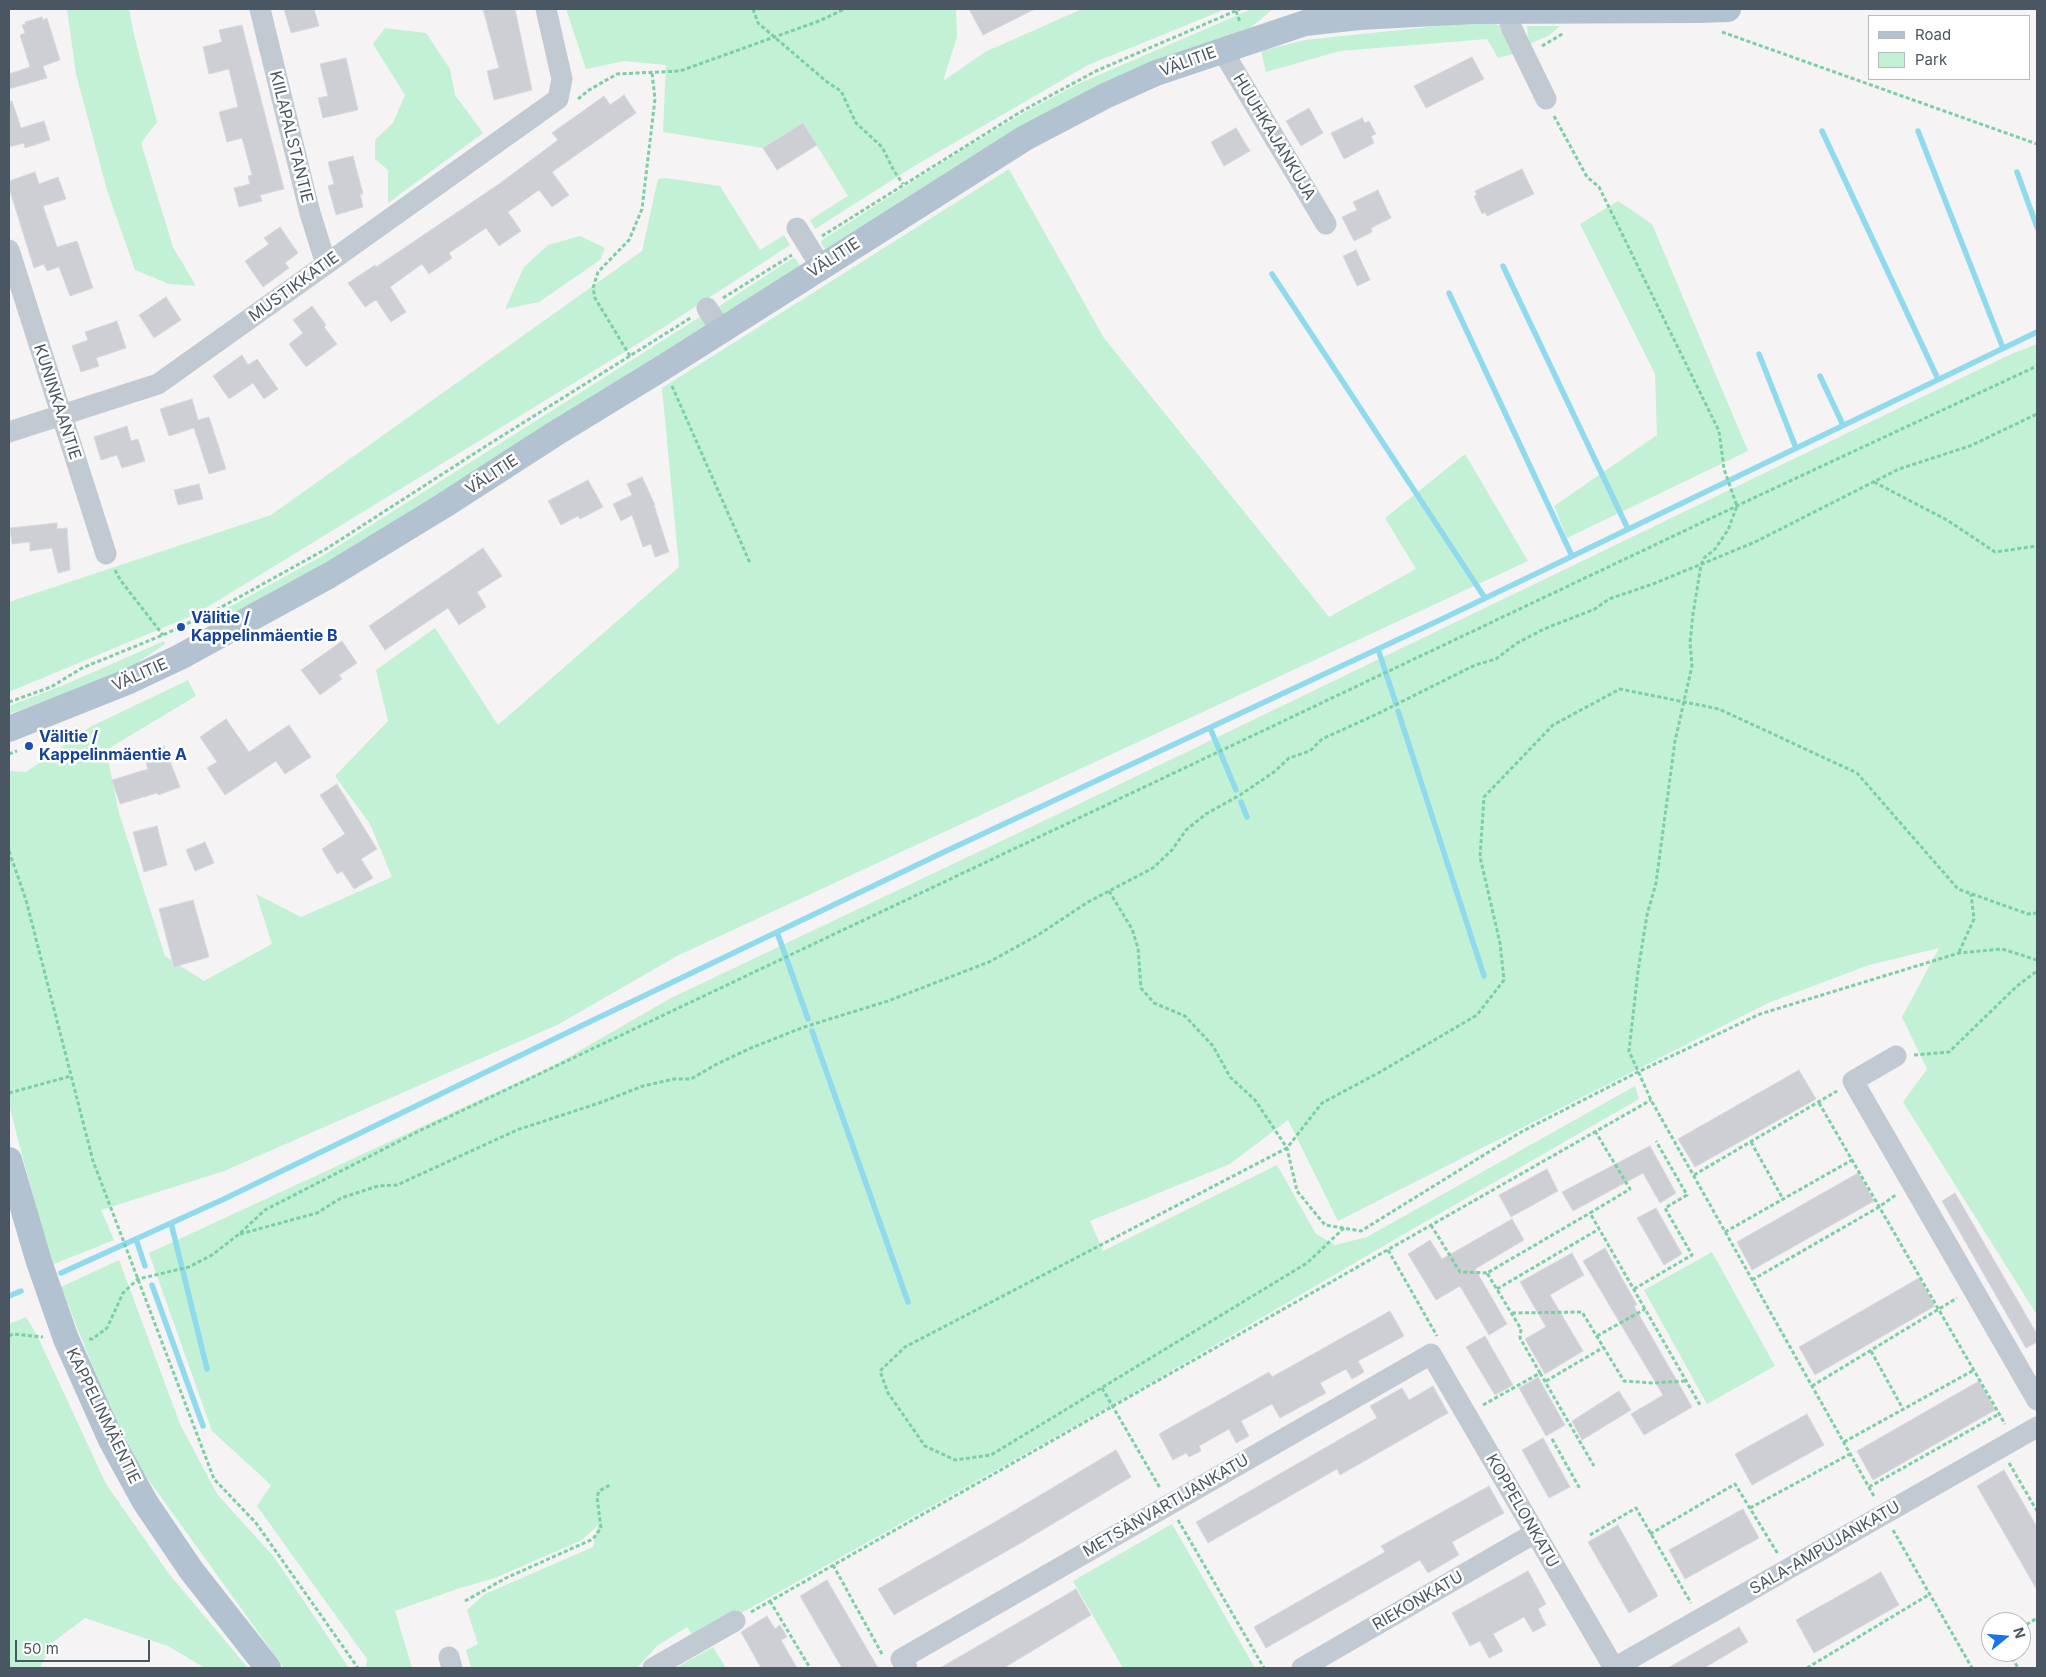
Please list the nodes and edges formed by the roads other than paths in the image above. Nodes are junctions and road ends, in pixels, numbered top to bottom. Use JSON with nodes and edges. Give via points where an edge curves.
{"nodes":[{"id":1,"x":260,"y":9,"type":"edge"},
{"id":2,"x":546,"y":9,"type":"edge"},
{"id":3,"x":1506,"y":11,"type":"junction"},
{"id":4,"x":1304,"y":16,"type":"edge"},
{"id":5,"x":1723,"y":20,"type":"edge"},
{"id":6,"x":1222,"y":50,"type":"junction"},
{"id":7,"x":1546,"y":99,"type":"road end"},
{"id":8,"x":1326,"y":224,"type":"dead end"},
{"id":9,"x":9,"y":250,"type":"edge"},
{"id":10,"x":326,"y":264,"type":"junction"},
{"id":11,"x":707,"y":308,"type":"road end"},
{"id":12,"x":721,"y":330,"type":"junction"},
{"id":13,"x":60,"y":416,"type":"junction"},
{"id":14,"x":9,"y":432,"type":"edge"},
{"id":15,"x":106,"y":554,"type":"road end"},
{"id":16,"x":9,"y":746,"type":"edge"},
{"id":17,"x":1896,"y":1056,"type":"road end"},
{"id":18,"x":9,"y":1160,"type":"edge"},
{"id":19,"x":1435,"y":1344,"type":"joint"},
{"id":20,"x":2037,"y":1400,"type":"edge"},
{"id":21,"x":2037,"y":1427,"type":"edge"},
{"id":22,"x":1535,"y":1533,"type":"junction"},
{"id":23,"x":735,"y":1621,"type":"road end"},
{"id":24,"x":893,"y":1658,"type":"edge"},
{"id":25,"x":268,"y":1668,"type":"edge"},
{"id":26,"x":653,"y":1668,"type":"edge"},
{"id":27,"x":1302,"y":1668,"type":"edge"},
{"id":28,"x":1614,"y":1668,"type":"edge"}],
"edges":[{"from":1,"to":10,"type":"street","name":"KIILAPALSTANTIE","via":[[310,213]]},
{"from":2,"to":10,"type":"street","name":"MUSTIKKATIE","via":[[567,99]]},
{"from":3,"to":4,"type":"main road","name":"VÄLITIE"},
{"from":3,"to":5,"type":"main road","name":"VÄLITIE","via":[[1571,11]]},
{"from":3,"to":7,"type":"street"},
{"from":4,"to":6,"type":"main road","name":"VÄLITIE"},
{"from":6,"to":8,"type":"street","name":"HUUHKAJANKUJA"},
{"from":6,"to":12,"type":"main road","name":"VÄLITIE","via":[[1113,92],[808,246]]},
{"from":9,"to":13,"type":"street","name":"KUNINKAANTIE"},
{"from":10,"to":13,"type":"street","name":"MUSTIKKATIE","via":[[158,384]]},
{"from":11,"to":12,"type":"street"},
{"from":12,"to":16,"type":"main road","name":"VÄLITIE","via":[[330,575]]},
{"from":13,"to":14,"type":"street","name":"MUSTIKKATIE"},
{"from":13,"to":15,"type":"street","name":"KUNINKAANTIE"},
{"from":17,"to":20,"type":"street","via":[[1852,1081]]},
{"from":18,"to":25,"type":"main road","name":"KAPPELINMÄENTIE","via":[[66,1339],[111,1440],[145,1502],[191,1570]]},
{"from":19,"to":22,"type":"street","name":"KOPPELONKATU"},
{"from":19,"to":24,"type":"street","name":"METSÄNVARTIJANKATU","via":[[1168,1504]]},
{"from":21,"to":28,"type":"street","name":"SALA-AMPUJANKATU"},
{"from":22,"to":27,"type":"street","name":"RIEKONKATU"},
{"from":22,"to":28,"type":"street","name":"KOPPELONKATU"},
{"from":23,"to":26,"type":"street"}]}
